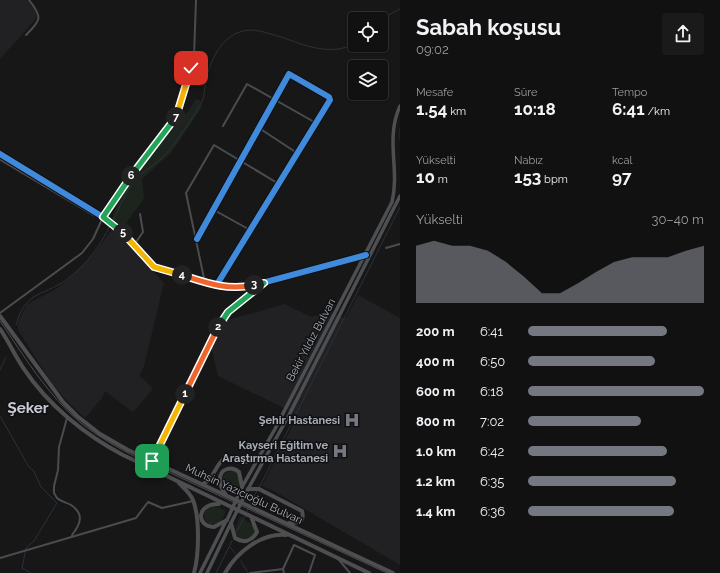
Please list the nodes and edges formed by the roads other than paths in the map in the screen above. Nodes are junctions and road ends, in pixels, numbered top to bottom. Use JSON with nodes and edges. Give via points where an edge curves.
{"nodes":[{"id":1,"x":29,"y":0,"type":"edge"},
{"id":2,"x":196,"y":0,"type":"edge"},
{"id":3,"x":26,"y":35,"type":"dead end"},
{"id":4,"x":275,"y":100,"type":"junction"},
{"id":5,"x":400,"y":106,"type":"edge"},
{"id":6,"x":316,"y":123,"type":"junction"},
{"id":7,"x":222,"y":126,"type":"dead end"},
{"id":8,"x":259,"y":128,"type":"junction"},
{"id":9,"x":297,"y":153,"type":"junction"},
{"id":10,"x":0,"y":154,"type":"edge"},
{"id":11,"x":0,"y":159,"type":"edge"},
{"id":12,"x":240,"y":162,"type":"junction"},
{"id":13,"x":279,"y":184,"type":"junction"},
{"id":14,"x":400,"y":196,"type":"edge"},
{"id":15,"x":214,"y":210,"type":"junction"},
{"id":16,"x":140,"y":214,"type":"dead end"},
{"id":17,"x":103,"y":217,"type":"junction"},
{"id":18,"x":250,"y":230,"type":"junction"},
{"id":19,"x":197,"y":240,"type":"junction"},
{"id":20,"x":400,"y":244,"type":"edge"},
{"id":21,"x":134,"y":245,"type":"junction"},
{"id":22,"x":386,"y":248,"type":"dead end"},
{"id":23,"x":366,"y":255,"type":"junction"},
{"id":24,"x":205,"y":283,"type":"junction"},
{"id":25,"x":264,"y":283,"type":"junction"},
{"id":26,"x":216,"y":286,"type":"junction"},
{"id":27,"x":0,"y":314,"type":"edge"},
{"id":28,"x":0,"y":329,"type":"edge"},
{"id":29,"x":67,"y":416,"type":"junction"},
{"id":30,"x":152,"y":461,"type":"junction"},
{"id":31,"x":246,"y":462,"type":"dead end"},
{"id":32,"x":212,"y":476,"type":"junction"},
{"id":33,"x":176,"y":480,"type":"junction"},
{"id":34,"x":202,"y":484,"type":"junction"},
{"id":35,"x":242,"y":487,"type":"junction"},
{"id":36,"x":213,"y":488,"type":"junction"},
{"id":37,"x":248,"y":489,"type":"junction"},
{"id":38,"x":226,"y":495,"type":"junction"},
{"id":39,"x":193,"y":501,"type":"junction"},
{"id":40,"x":222,"y":504,"type":"junction"},
{"id":41,"x":250,"y":517,"type":"junction"},
{"id":42,"x":226,"y":520,"type":"junction"},
{"id":43,"x":231,"y":523,"type":"junction"},
{"id":44,"x":286,"y":523,"type":"junction"},
{"id":45,"x":71,"y":536,"type":"junction"},
{"id":46,"x":292,"y":536,"type":"junction"},
{"id":47,"x":0,"y":558,"type":"edge"},
{"id":48,"x":337,"y":558,"type":"junction"},
{"id":49,"x":283,"y":569,"type":"junction"},
{"id":50,"x":194,"y":573,"type":"edge"},
{"id":51,"x":200,"y":573,"type":"edge"},
{"id":52,"x":207,"y":573,"type":"edge"},
{"id":53,"x":225,"y":573,"type":"edge"},
{"id":54,"x":250,"y":573,"type":"edge"},
{"id":55,"x":284,"y":573,"type":"edge"},
{"id":56,"x":309,"y":573,"type":"edge"},
{"id":57,"x":350,"y":573,"type":"edge"},
{"id":58,"x":369,"y":573,"type":"edge"},
{"id":59,"x":393,"y":573,"type":"edge"}],
"edges":[{"from":1,"to":3,"type":"street","via":[[39,13],[39,17]]},
{"from":2,"to":17,"type":"street","via":[[194,56],[179,111]]},
{"from":4,"to":6,"type":"street"},
{"from":4,"to":6,"type":"street","via":[[289,74],[328,96],[330,100]]},
{"from":4,"to":7,"type":"street","via":[[247,84]]},
{"from":4,"to":8,"type":"street"},
{"from":5,"to":23,"type":"main road","name":"Bekir Yıldız Bulvarı","via":[[394,131],[398,168],[397,188]]},
{"from":6,"to":9,"type":"street"},
{"from":8,"to":9,"type":"street"},
{"from":8,"to":12,"type":"street"},
{"from":9,"to":13,"type":"street"},
{"from":10,"to":17,"type":"street"},
{"from":11,"to":17,"type":"street","via":[[94,215]]},
{"from":12,"to":13,"type":"street"},
{"from":12,"to":15,"type":"street"},
{"from":12,"to":19,"type":"street","via":[[214,146],[186,193]]},
{"from":13,"to":18,"type":"street"},
{"from":14,"to":37,"type":"main road","name":"Bekir Yıldız Bulvarı","via":[[289,415]]},
{"from":15,"to":18,"type":"street"},
{"from":15,"to":19,"type":"street"},
{"from":16,"to":21,"type":"street","via":[[143,232]]},
{"from":17,"to":21,"type":"street"},
{"from":17,"to":27,"type":"street","via":[[93,239],[78,256]]},
{"from":18,"to":26,"type":"street"},
{"from":19,"to":24,"type":"street"},
{"from":20,"to":22,"type":"street"},
{"from":21,"to":24,"type":"street","via":[[154,267]]},
{"from":23,"to":25,"type":"street"},
{"from":23,"to":35,"type":"main road","name":"Bekir Yıldız Bulvarı"},
{"from":24,"to":26,"type":"street"},
{"from":25,"to":26,"type":"street","via":[[239,288]]},
{"from":25,"to":30,"type":"street","via":[[221,320]]},
{"from":27,"to":30,"type":"highway","name":"Muhsin Yazıcıoğlu Bulvarı","via":[[63,402],[77,416],[106,437]]},
{"from":28,"to":29,"type":"highway","name":"Muhsin Yazıcıoğlu Bulvarı","via":[[26,373]]},
{"from":29,"to":33,"type":"highway","name":"Muhsin Yazıcıoğlu Bulvarı","via":[[109,448]]},
{"from":29,"to":45,"type":"street","via":[[59,448],[54,490],[56,498],[72,506],[80,516],[80,523]]},
{"from":30,"to":34,"type":"highway","name":"Muhsin Yazıcıoğlu Bulvarı"},
{"from":31,"to":32,"type":"highway","via":[[223,459],[216,465]]},
{"from":32,"to":34,"type":"highway","via":[[209,481]]},
{"from":32,"to":36,"type":"highway"},
{"from":33,"to":39,"type":"highway"},
{"from":33,"to":40,"type":"highway","name":"Muhsin Yazıcıoğlu Bulvarı"},
{"from":34,"to":36,"type":"highway","name":"Muhsin Yazıcıoğlu Bulvarı"},
{"from":35,"to":38,"type":"highway","via":[[239,472],[233,468],[226,469],[220,480]]},
{"from":35,"to":42,"type":"main road","name":"Bekir Yıldız Bulvarı","bridge":true},
{"from":36,"to":38,"type":"highway","name":"Muhsin Yazıcıoğlu Bulvarı"},
{"from":37,"to":43,"type":"main road","name":"Bekir Yıldız Bulvarı","bridge":true},
{"from":37,"to":44,"type":"highway","via":[[258,489],[302,511],[301,521]]},
{"from":38,"to":44,"type":"highway","name":"Muhsin Yazıcıoğlu Bulvarı","bridge":true},
{"from":39,"to":45,"type":"street","via":[[162,508],[148,502],[136,518]]},
{"from":39,"to":50,"type":"highway","via":[[197,540]]},
{"from":40,"to":41,"type":"highway","name":"Muhsin Yazıcıoğlu Bulvarı","bridge":true},
{"from":40,"to":42,"type":"highway","via":[[210,504],[205,507],[201,513],[202,520],[206,525],[214,527]]},
{"from":41,"to":43,"type":"highway","via":[[257,530],[254,537],[247,541],[235,538]]},
{"from":41,"to":46,"type":"highway","name":"Muhsin Yazıcıoğlu Bulvarı"},
{"from":42,"to":51,"type":"main road","name":"Bekir Yıldız Bulvarı"},
{"from":43,"to":52,"type":"main road","name":"Bekir Yıldız Bulvarı"},
{"from":44,"to":59,"type":"highway","name":"Muhsin Yazıcıoğlu Bulvarı"},
{"from":45,"to":47,"type":"street"},
{"from":46,"to":48,"type":"highway","name":"Muhsin Yazıcıoğlu Bulvarı"},
{"from":46,"to":53,"type":"highway","via":[[271,535],[243,551]]},
{"from":48,"to":57,"type":"street"},
{"from":48,"to":58,"type":"highway","name":"Muhsin Yazıcıoğlu Bulvarı"},
{"from":49,"to":54,"type":"street"},
{"from":49,"to":55,"type":"street"},
{"from":49,"to":56,"type":"street","via":[[294,545],[315,556]]}]}
